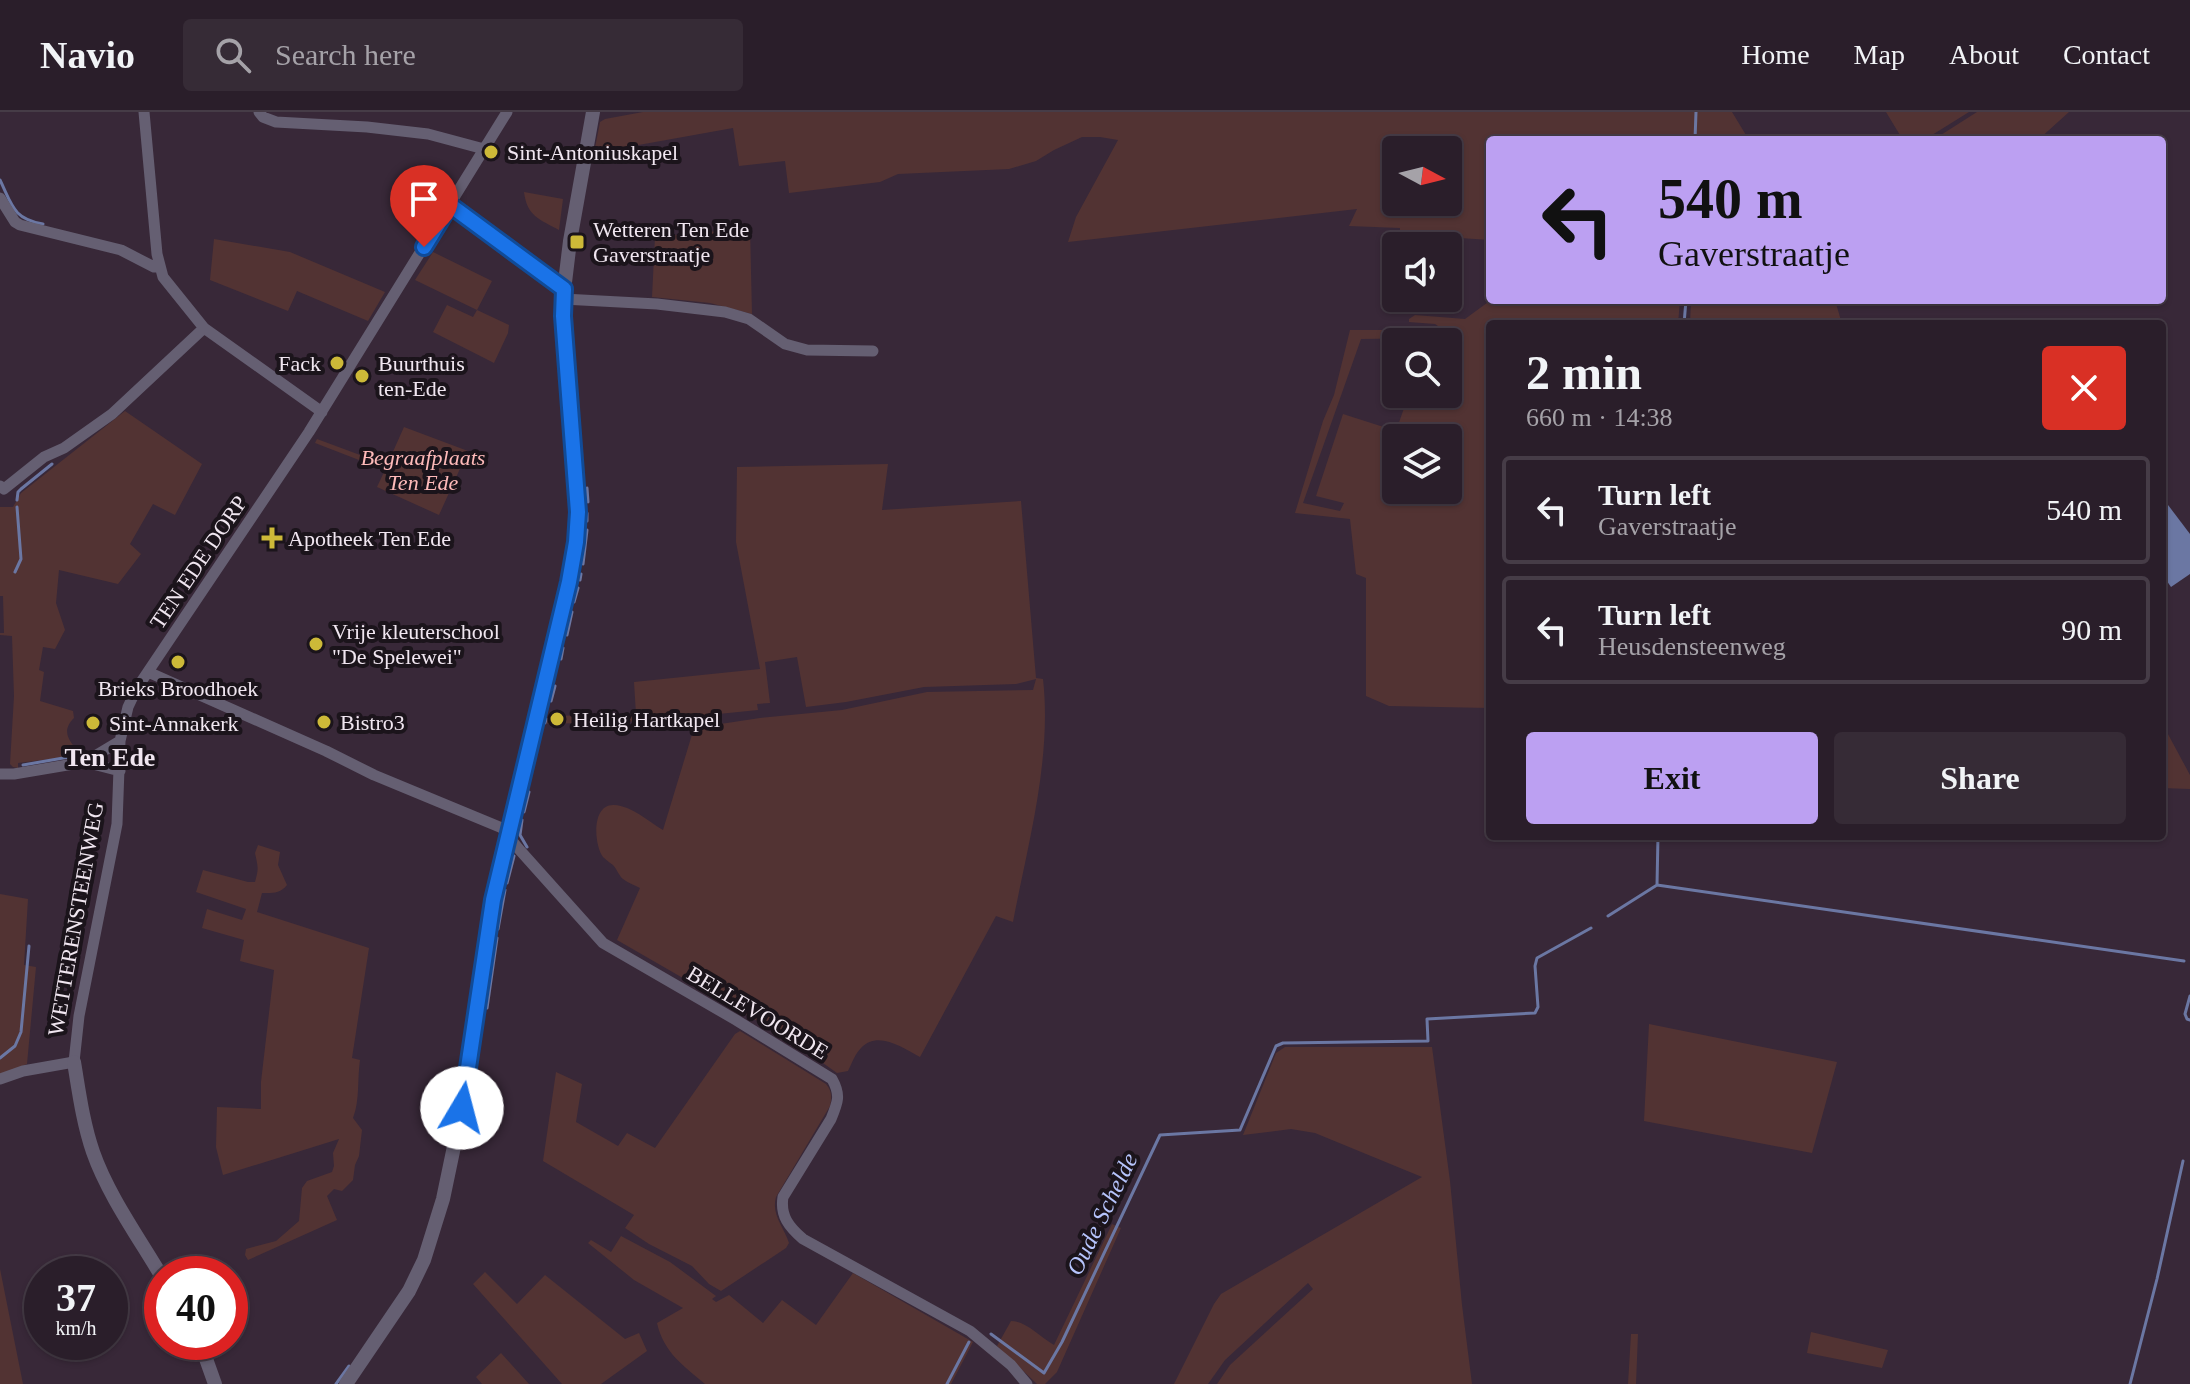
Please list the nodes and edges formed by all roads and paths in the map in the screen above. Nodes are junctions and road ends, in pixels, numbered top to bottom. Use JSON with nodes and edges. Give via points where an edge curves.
{"nodes":[{"id":1,"x":144,"y":112,"type":"edge"},
{"id":2,"x":259,"y":112,"type":"edge"},
{"id":3,"x":507,"y":112,"type":"edge"},
{"id":4,"x":593,"y":112,"type":"edge"},
{"id":5,"x":484,"y":149,"type":"junction"},
{"id":6,"x":0,"y":198,"type":"edge"},
{"id":7,"x":450,"y":205,"type":"junction"},
{"id":8,"x":159,"y":267,"type":"junction"},
{"id":9,"x":563,"y":294,"type":"junction"},
{"id":10,"x":204,"y":328,"type":"junction"},
{"id":11,"x":873,"y":351,"type":"dead end"},
{"id":12,"x":322,"y":412,"type":"junction"},
{"id":13,"x":0,"y":486,"type":"edge"},
{"id":14,"x":148,"y":672,"type":"junction"},
{"id":15,"x":120,"y":741,"type":"junction"},
{"id":16,"x":85,"y":762,"type":"junction"},
{"id":17,"x":120,"y":771,"type":"junction"},
{"id":18,"x":0,"y":774,"type":"edge"},
{"id":19,"x":508,"y":836,"type":"junction"},
{"id":20,"x":74,"y":1062,"type":"junction"},
{"id":21,"x":0,"y":1079,"type":"edge"},
{"id":22,"x":150,"y":1256,"type":"edge"},
{"id":23,"x":206,"y":1360,"type":"edge"},
{"id":24,"x":215,"y":1384,"type":"edge"},
{"id":25,"x":346,"y":1384,"type":"edge"},
{"id":26,"x":1027,"y":1384,"type":"edge"}],
"edges":[{"from":1,"to":8,"type":"street"},
{"from":2,"to":5,"type":"street","via":[[276,122],[428,134]]},
{"from":3,"to":5,"type":"street","name":"TEN EDE DORP"},
{"from":4,"to":9,"type":"street"},
{"from":5,"to":7,"type":"street","name":"TEN EDE DORP"},
{"from":6,"to":8,"type":"street","via":[[20,225],[121,250]]},
{"from":7,"to":9,"type":"street"},
{"from":7,"to":12,"type":"street","name":"TEN EDE DORP"},
{"from":8,"to":10,"type":"street"},
{"from":9,"to":11,"type":"street","via":[[725,312],[807,350]]},
{"from":9,"to":19,"type":"street","via":[[576,542]]},
{"from":10,"to":12,"type":"street"},
{"from":10,"to":13,"type":"street","via":[[112,414],[4,489]]},
{"from":12,"to":14,"type":"street","name":"TEN EDE DORP"},
{"from":14,"to":15,"type":"street","name":"TEN EDE DORP","via":[[128,707]]},
{"from":14,"to":19,"type":"street","via":[[502,828]]},
{"from":15,"to":16,"type":"street"},
{"from":15,"to":17,"type":"street","name":"WETTERENSTEENWEG"},
{"from":16,"to":17,"type":"street"},
{"from":16,"to":18,"type":"street"},
{"from":17,"to":20,"type":"street","name":"WETTERENSTEENWEG","via":[[117,824]]},
{"from":19,"to":25,"type":"street","via":[[457,1139],[435,1228],[409,1291]]},
{"from":19,"to":26,"type":"street","name":"BELLEVOORDE","via":[[603,943],[832,1079],[837,1105],[783,1197],[786,1222],[803,1239],[970,1331]]},
{"from":20,"to":21,"type":"street"},
{"from":20,"to":22,"type":"street","name":"WETTERENSTEENWEG","via":[[95,1158]]},
{"from":23,"to":24,"type":"street"}]}
